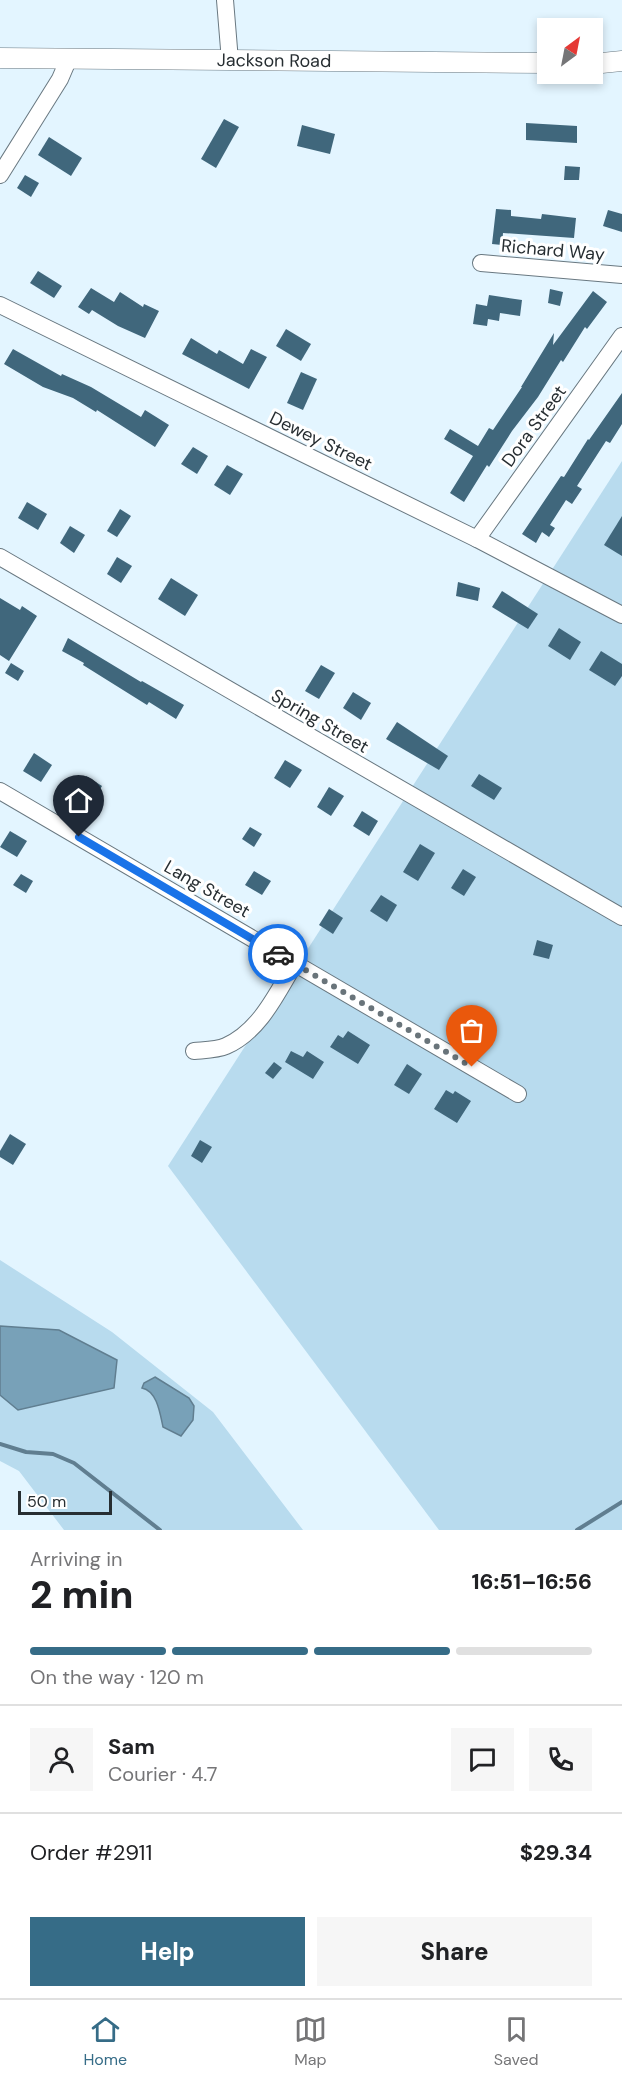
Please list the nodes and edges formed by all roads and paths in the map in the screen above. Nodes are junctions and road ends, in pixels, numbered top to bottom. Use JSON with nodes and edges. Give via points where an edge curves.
{"nodes":[{"id":1,"x":225,"y":0,"type":"edge"},
{"id":2,"x":0,"y":58,"type":"edge"},
{"id":3,"x":69,"y":58,"type":"junction"},
{"id":4,"x":230,"y":61,"type":"junction"},
{"id":5,"x":622,"y":61,"type":"edge"},
{"id":6,"x":537,"y":63,"type":"edge"},
{"id":7,"x":603,"y":63,"type":"edge"},
{"id":8,"x":0,"y":175,"type":"edge"},
{"id":9,"x":481,"y":262,"type":"dead end"},
{"id":10,"x":622,"y":275,"type":"edge"},
{"id":11,"x":0,"y":305,"type":"edge"},
{"id":12,"x":622,"y":336,"type":"edge"},
{"id":13,"x":477,"y":539,"type":"junction"},
{"id":14,"x":0,"y":557,"type":"edge"},
{"id":15,"x":622,"y":615,"type":"edge"},
{"id":16,"x":0,"y":791,"type":"edge"},
{"id":17,"x":622,"y":918,"type":"edge"},
{"id":18,"x":295,"y":963,"type":"junction"},
{"id":19,"x":194,"y":1051,"type":"dead end"},
{"id":20,"x":518,"y":1094,"type":"dead end"}],
"edges":[{"from":1,"to":4,"type":"street"},
{"from":2,"to":3,"type":"main road","name":"Jackson Road"},
{"from":3,"to":4,"type":"main road","name":"Jackson Road"},
{"from":3,"to":8,"type":"street"},
{"from":4,"to":6,"type":"main road","name":"Jackson Road"},
{"from":5,"to":7,"type":"main road"},
{"from":9,"to":10,"type":"street","name":"Richard Way"},
{"from":11,"to":13,"type":"street","name":"Dewey Street"},
{"from":12,"to":13,"type":"street","name":"Dora Street"},
{"from":13,"to":15,"type":"street","name":"Dewey Street"},
{"from":14,"to":17,"type":"street","name":"Spring Street"},
{"from":16,"to":18,"type":"street","name":"Lang Street"},
{"from":18,"to":19,"type":"street","via":[[266,1012],[242,1036],[225,1047]]},
{"from":18,"to":20,"type":"street","name":"Lang Street"}]}
